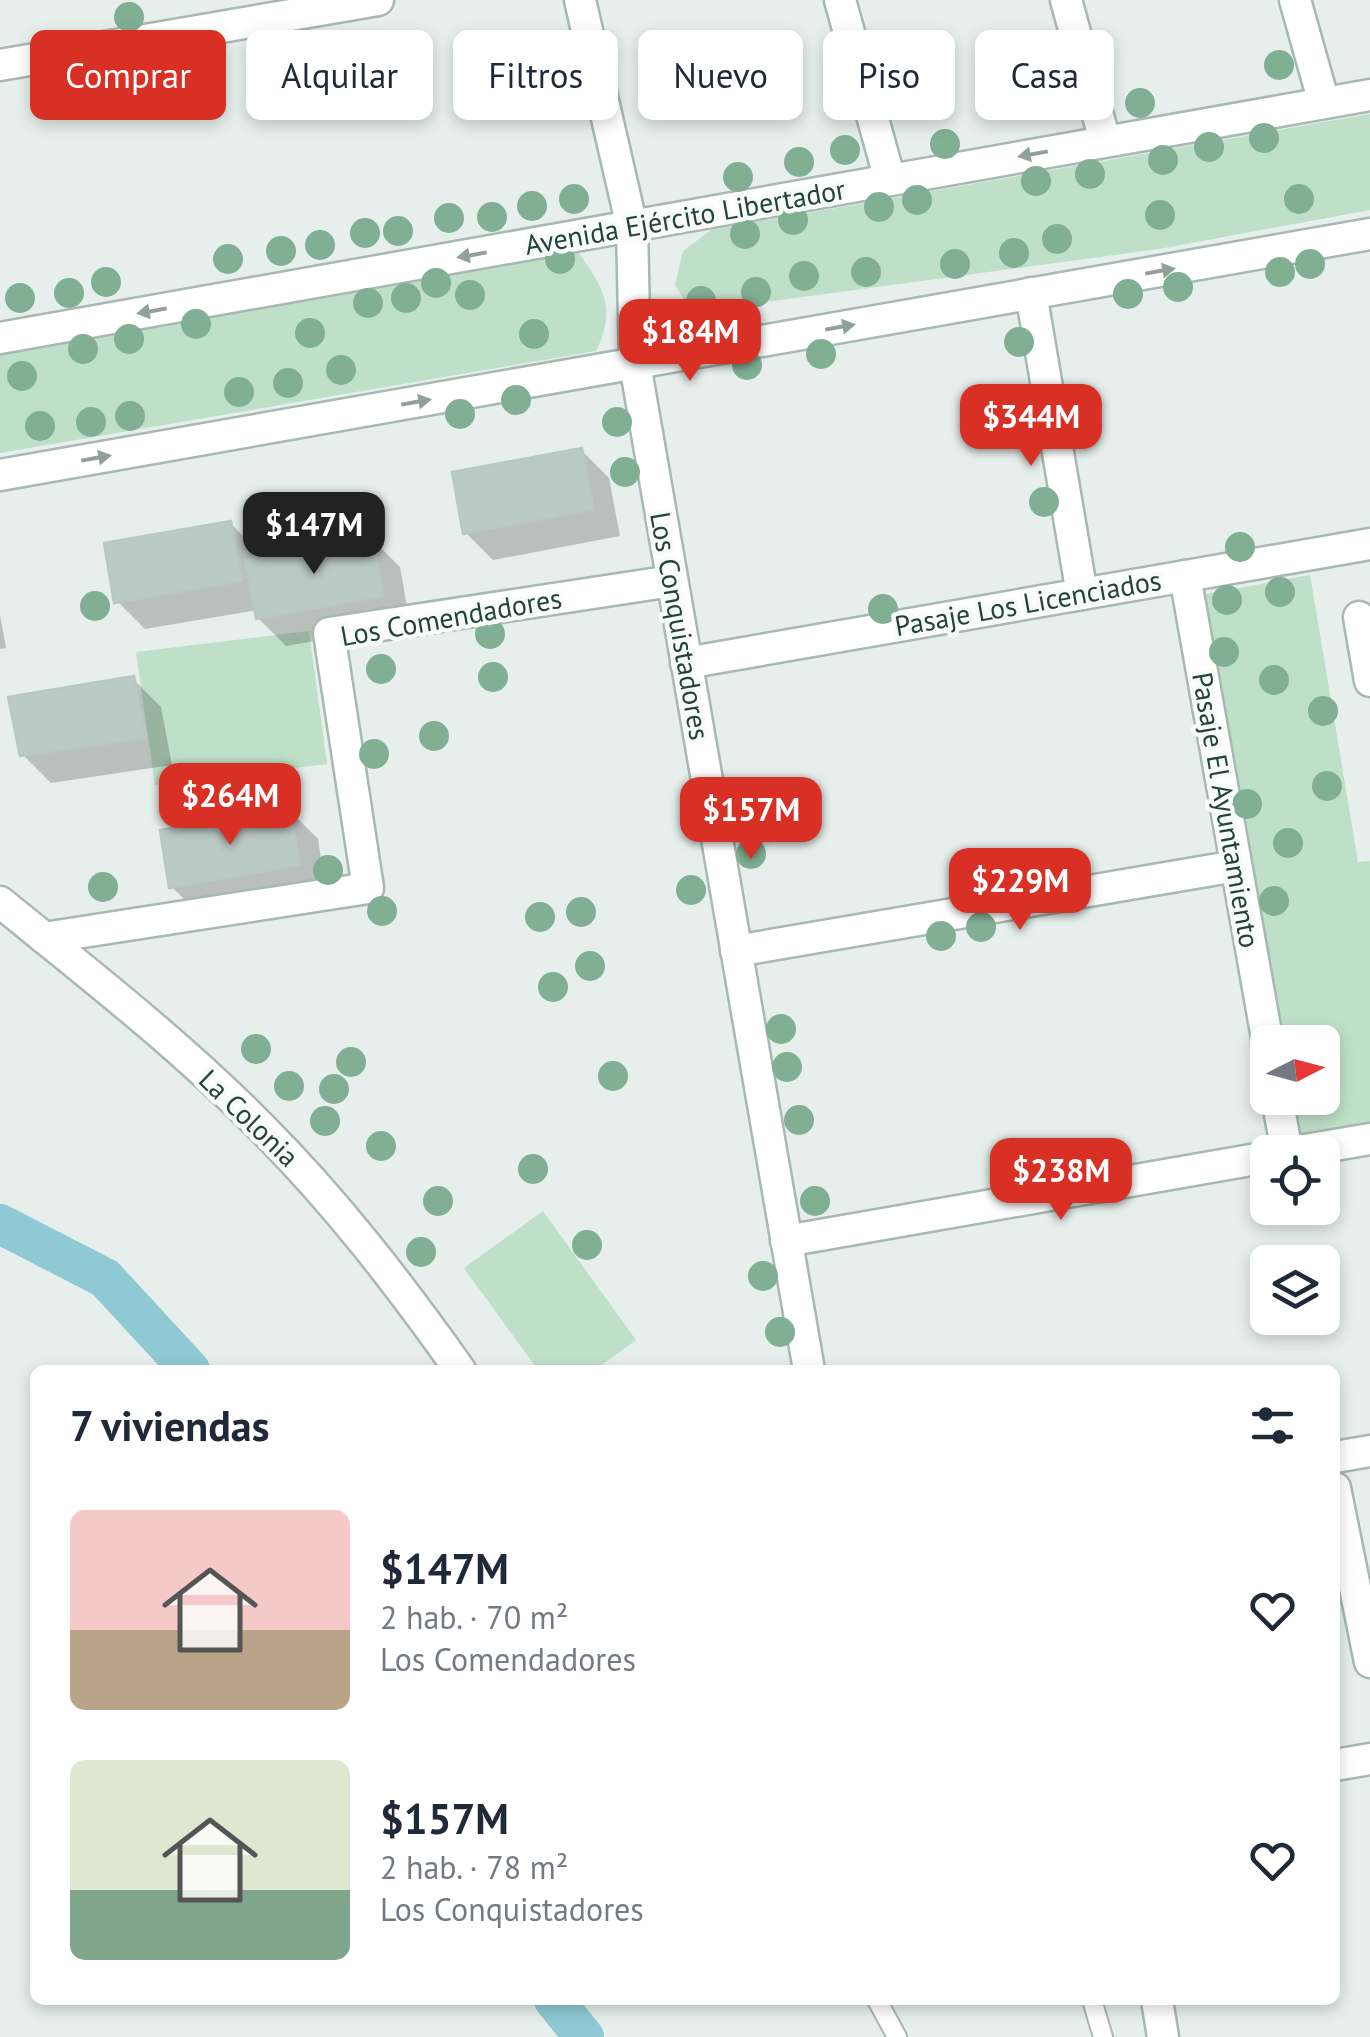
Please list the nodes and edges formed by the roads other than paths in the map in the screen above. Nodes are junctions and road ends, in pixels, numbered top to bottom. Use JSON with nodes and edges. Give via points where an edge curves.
{"nodes":[{"id":1,"x":378,"y":0,"type":"edge"},
{"id":2,"x":580,"y":0,"type":"edge"},
{"id":3,"x":840,"y":0,"type":"edge"},
{"id":4,"x":1066,"y":0,"type":"edge"},
{"id":5,"x":1295,"y":0,"type":"edge"},
{"id":6,"x":0,"y":65,"type":"edge"},
{"id":7,"x":1370,"y":95,"type":"edge"},
{"id":8,"x":1324,"y":103,"type":"junction"},
{"id":9,"x":1105,"y":141,"type":"junction"},
{"id":10,"x":890,"y":180,"type":"junction"},
{"id":11,"x":632,"y":227,"type":"junction"},
{"id":12,"x":1370,"y":234,"type":"edge"},
{"id":13,"x":1031,"y":294,"type":"junction"},
{"id":14,"x":0,"y":338,"type":"edge"},
{"id":15,"x":634,"y":364,"type":"junction"},
{"id":16,"x":0,"y":475,"type":"edge"},
{"id":17,"x":1370,"y":544,"type":"edge"},
{"id":18,"x":1185,"y":576,"type":"junction"},
{"id":19,"x":672,"y":580,"type":"junction"},
{"id":20,"x":1082,"y":594,"type":"junction"},
{"id":21,"x":1359,"y":617,"type":"dead end"},
{"id":22,"x":686,"y":662,"type":"junction"},
{"id":23,"x":1370,"y":681,"type":"edge"},
{"id":24,"x":1236,"y":866,"type":"junction"},
{"id":25,"x":0,"y":902,"type":"edge"},
{"id":26,"x":44,"y":938,"type":"junction"},
{"id":27,"x":736,"y":951,"type":"junction"},
{"id":28,"x":1265,"y":1025,"type":"edge"},
{"id":29,"x":1370,"y":1139,"type":"edge"},
{"id":30,"x":1340,"y":1144,"type":"edge"},
{"id":31,"x":1250,"y":1160,"type":"edge"},
{"id":32,"x":786,"y":1241,"type":"junction"},
{"id":33,"x":456,"y":1365,"type":"edge"},
{"id":34,"x":807,"y":1365,"type":"edge"},
{"id":35,"x":1370,"y":1451,"type":"edge"},
{"id":36,"x":1340,"y":1456,"type":"edge"},
{"id":37,"x":1340,"y":1513,"type":"edge"},
{"id":38,"x":1370,"y":1662,"type":"edge"},
{"id":39,"x":1370,"y":1759,"type":"edge"},
{"id":40,"x":1340,"y":1764,"type":"edge"},
{"id":41,"x":880,"y":2005,"type":"edge"},
{"id":42,"x":1093,"y":2005,"type":"edge"},
{"id":43,"x":1158,"y":2005,"type":"edge"},
{"id":44,"x":897,"y":2037,"type":"edge"},
{"id":45,"x":1103,"y":2037,"type":"edge"},
{"id":46,"x":1163,"y":2037,"type":"edge"}],
"edges":[{"from":1,"to":6,"type":"street"},
{"from":2,"to":11,"type":"street","name":"Los Conquistadores"},
{"from":3,"to":10,"type":"street"},
{"from":4,"to":9,"type":"street"},
{"from":5,"to":8,"type":"street"},
{"from":7,"to":8,"type":"street","name":"Avenida Ejército Libertador"},
{"from":8,"to":9,"type":"street","name":"Avenida Ejército Libertador"},
{"from":9,"to":10,"type":"street","name":"Avenida Ejército Libertador","one_way":true},
{"from":10,"to":11,"type":"street","name":"Avenida Ejército Libertador"},
{"from":11,"to":14,"type":"street","name":"Avenida Ejército Libertador","one_way":true},
{"from":11,"to":15,"type":"street","name":"Los Conquistadores"},
{"from":13,"to":12,"type":"street","one_way":true},
{"from":15,"to":13,"type":"street","one_way":true},
{"from":13,"to":20,"type":"street"},
{"from":16,"to":15,"type":"street","one_way":true},
{"from":15,"to":19,"type":"street","name":"Los Conquistadores"},
{"from":17,"to":18,"type":"street","name":"Pasaje Los Licenciados"},
{"from":18,"to":20,"type":"street","name":"Pasaje Los Licenciados"},
{"from":18,"to":24,"type":"street","name":"Pasaje El Ayuntamiento"},
{"from":19,"to":22,"type":"street","name":"Los Conquistadores"},
{"from":19,"to":26,"type":"street","name":"Los Comendadores","via":[[329,633],[368,888]]},
{"from":20,"to":22,"type":"street","name":"Pasaje Los Licenciados"},
{"from":21,"to":23,"type":"street"},
{"from":22,"to":27,"type":"street","name":"Los Conquistadores"},
{"from":24,"to":27,"type":"street"},
{"from":24,"to":28,"type":"street","name":"Pasaje El Ayuntamiento"},
{"from":25,"to":26,"type":"street","name":"La Colonia"},
{"from":26,"to":33,"type":"street","name":"La Colonia","via":[[262,1127],[352,1226]]},
{"from":27,"to":32,"type":"street","name":"Los Conquistadores"},
{"from":29,"to":30,"type":"street"},
{"from":31,"to":32,"type":"street"},
{"from":32,"to":34,"type":"street","name":"Los Conquistadores"},
{"from":35,"to":36,"type":"street"},
{"from":37,"to":38,"type":"street"},
{"from":39,"to":40,"type":"street"},
{"from":41,"to":44,"type":"lane"},
{"from":42,"to":45,"type":"lane"},
{"from":43,"to":46,"type":"street"}]}
